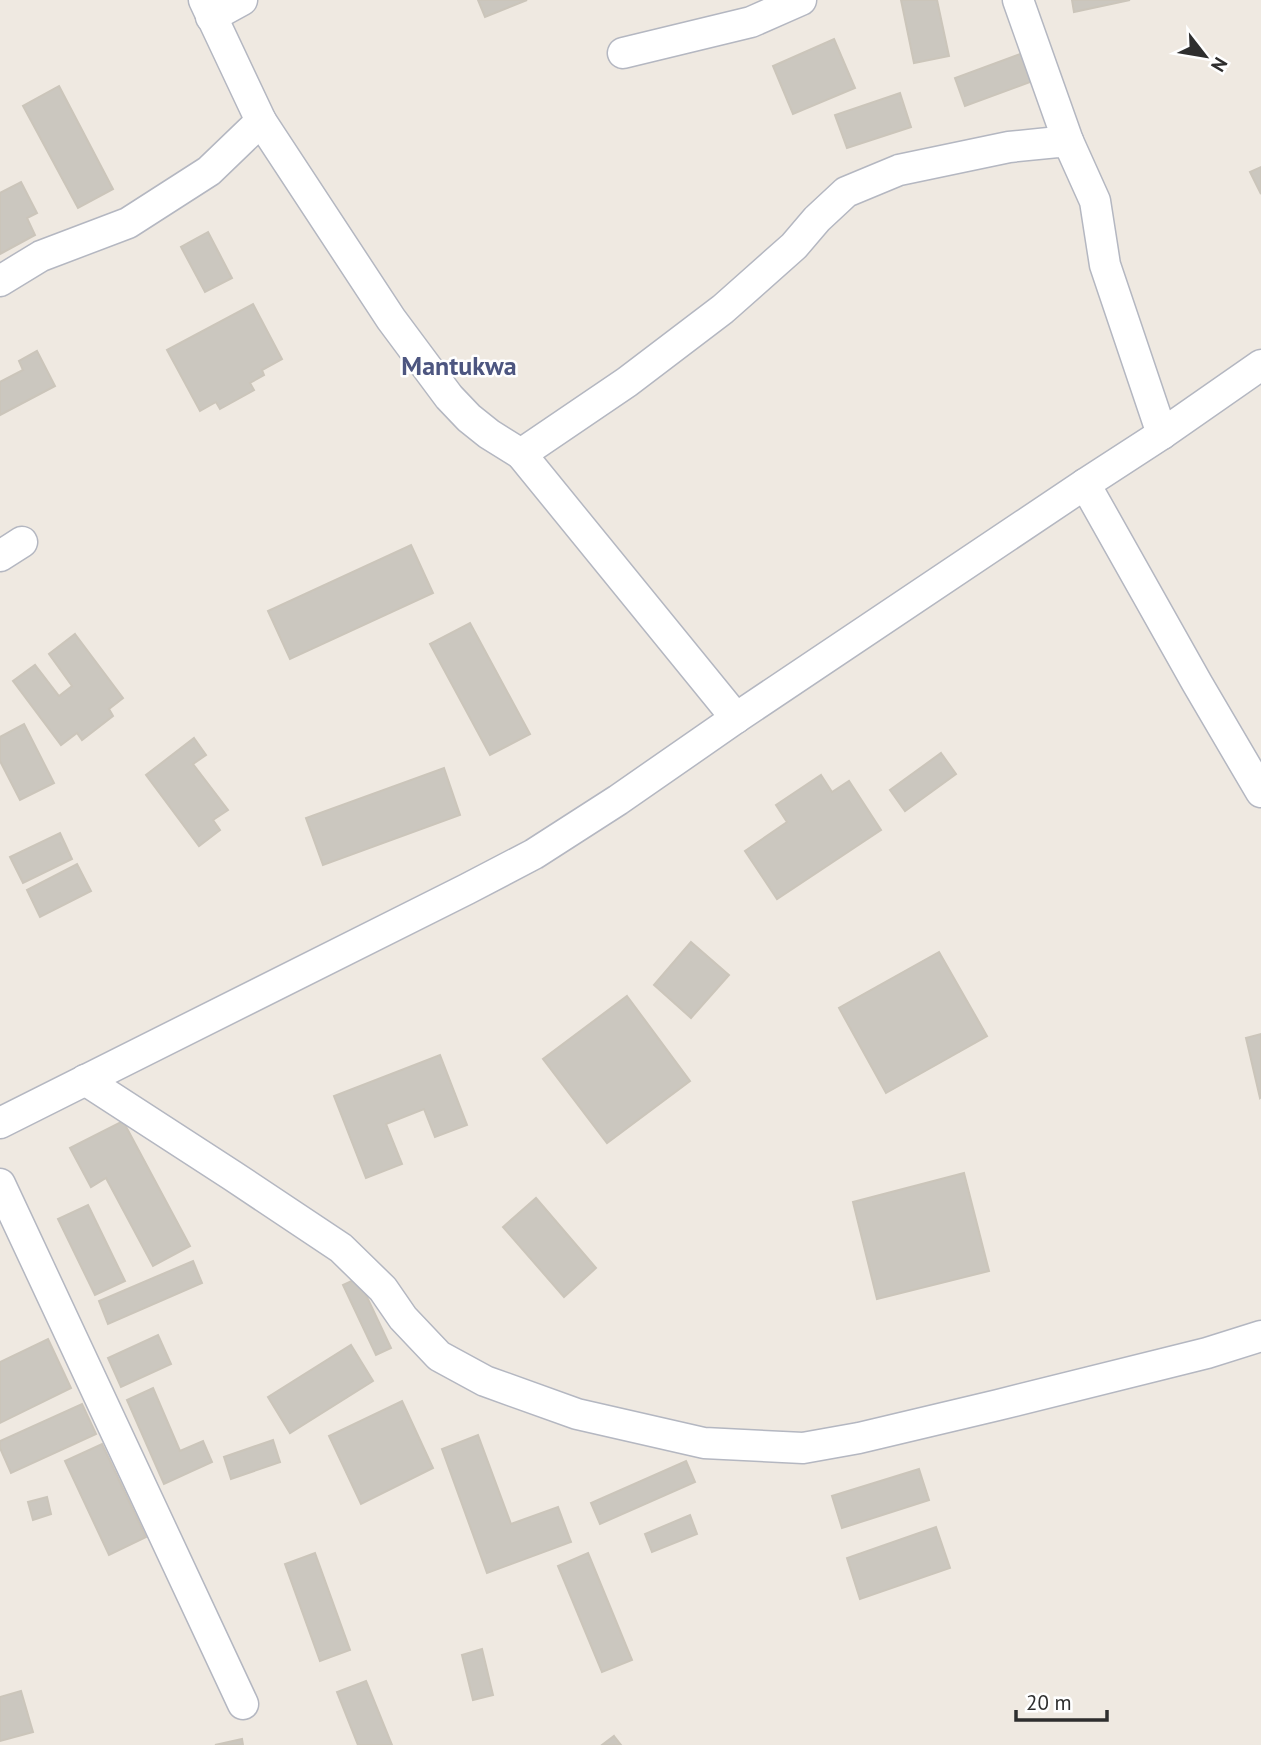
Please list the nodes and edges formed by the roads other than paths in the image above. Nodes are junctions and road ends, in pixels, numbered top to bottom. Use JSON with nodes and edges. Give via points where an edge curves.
{"nodes":[{"id":1,"x":242,"y":0,"type":"edge"},
{"id":2,"x":801,"y":0,"type":"edge"},
{"id":3,"x":1018,"y":0,"type":"edge"},
{"id":4,"x":208,"y":8,"type":"edge"},
{"id":5,"x":623,"y":53,"type":"dead end"},
{"id":6,"x":261,"y":121,"type":"junction"},
{"id":7,"x":1068,"y":141,"type":"junction"},
{"id":8,"x":0,"y":281,"type":"edge"},
{"id":9,"x":1261,"y":365,"type":"edge"},
{"id":10,"x":1162,"y":434,"type":"junction"},
{"id":11,"x":521,"y":454,"type":"junction"},
{"id":12,"x":1085,"y":484,"type":"junction"},
{"id":13,"x":736,"y":718,"type":"junction"},
{"id":14,"x":1261,"y":792,"type":"edge"},
{"id":15,"x":85,"y":1080,"type":"junction"},
{"id":16,"x":0,"y":1123,"type":"edge"},
{"id":17,"x":0,"y":1184,"type":"edge"},
{"id":18,"x":1261,"y":1336,"type":"edge"},
{"id":19,"x":243,"y":1704,"type":"dead end"}],
"edges":[{"from":1,"to":4,"type":"street"},
{"from":2,"to":5,"type":"street","via":[[751,22]]},
{"from":3,"to":7,"type":"street"},
{"from":4,"to":6,"type":"street"},
{"from":6,"to":8,"type":"street","via":[[209,171],[128,223],[41,256]]},
{"from":6,"to":11,"type":"street","via":[[449,397],[489,434]]},
{"from":7,"to":10,"type":"street","via":[[1095,201],[1105,265]]},
{"from":7,"to":11,"type":"street","via":[[1009,147],[899,170],[846,192],[723,309]]},
{"from":9,"to":10,"type":"street"},
{"from":10,"to":12,"type":"street"},
{"from":11,"to":13,"type":"street"},
{"from":12,"to":13,"type":"street"},
{"from":12,"to":14,"type":"street"},
{"from":13,"to":15,"type":"street","via":[[534,853]]},
{"from":15,"to":16,"type":"street"},
{"from":15,"to":18,"type":"street","via":[[341,1248],[383,1289],[439,1356],[485,1381],[577,1414],[704,1443],[803,1448],[859,1438]]},
{"from":17,"to":19,"type":"street"}]}
